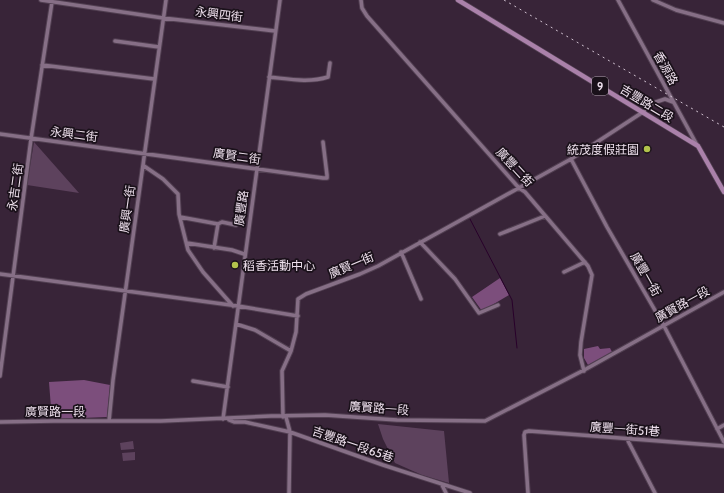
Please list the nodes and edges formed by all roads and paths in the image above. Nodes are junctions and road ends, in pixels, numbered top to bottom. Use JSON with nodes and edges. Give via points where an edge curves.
{"nodes":[{"id":1,"x":41,"y":0,"type":"edge"},
{"id":2,"x":87,"y":0,"type":"edge"},
{"id":3,"x":166,"y":0,"type":"edge"},
{"id":4,"x":280,"y":0,"type":"edge"},
{"id":5,"x":362,"y":0,"type":"edge"},
{"id":6,"x":458,"y":0,"type":"edge"},
{"id":7,"x":618,"y":0,"type":"edge"},
{"id":8,"x":653,"y":0,"type":"edge"},
{"id":9,"x":52,"y":2,"type":"junction"},
{"id":10,"x":86,"y":6,"type":"junction"},
{"id":11,"x":164,"y":18,"type":"junction"},
{"id":12,"x":724,"y":23,"type":"edge"},
{"id":13,"x":275,"y":31,"type":"junction"},
{"id":14,"x":115,"y":41,"type":"dead end"},
{"id":15,"x":159,"y":47,"type":"junction"},
{"id":16,"x":330,"y":64,"type":"dead end"},
{"id":17,"x":42,"y":65,"type":"junction"},
{"id":18,"x":269,"y":76,"type":"junction"},
{"id":19,"x":154,"y":79,"type":"junction"},
{"id":20,"x":673,"y":102,"type":"junction"},
{"id":21,"x":643,"y":112,"type":"junction"},
{"id":22,"x":0,"y":134,"type":"edge"},
{"id":23,"x":31,"y":139,"type":"junction"},
{"id":24,"x":323,"y":142,"type":"dead end"},
{"id":25,"x":698,"y":146,"type":"junction"},
{"id":26,"x":145,"y":154,"type":"junction"},
{"id":27,"x":571,"y":159,"type":"junction"},
{"id":28,"x":144,"y":166,"type":"junction"},
{"id":29,"x":256,"y":169,"type":"junction"},
{"id":30,"x":519,"y":188,"type":"junction"},
{"id":31,"x":724,"y":192,"type":"edge"},
{"id":32,"x":546,"y":216,"type":"junction"},
{"id":33,"x":180,"y":217,"type":"junction"},
{"id":34,"x":218,"y":224,"type":"junction"},
{"id":35,"x":236,"y":225,"type":"dead end"},
{"id":36,"x":500,"y":234,"type":"dead end"},
{"id":37,"x":420,"y":242,"type":"junction"},
{"id":38,"x":187,"y":244,"type":"junction"},
{"id":39,"x":214,"y":248,"type":"junction"},
{"id":40,"x":401,"y":252,"type":"junction"},
{"id":41,"x":244,"y":254,"type":"junction"},
{"id":42,"x":585,"y":262,"type":"junction"},
{"id":43,"x":564,"y":272,"type":"dead end"},
{"id":44,"x":0,"y":274,"type":"edge"},
{"id":45,"x":13,"y":276,"type":"junction"},
{"id":46,"x":126,"y":292,"type":"junction"},
{"id":47,"x":724,"y":292,"type":"edge"},
{"id":48,"x":421,"y":299,"type":"dead end"},
{"id":49,"x":498,"y":305,"type":"dead end"},
{"id":50,"x":233,"y":306,"type":"junction"},
{"id":51,"x":238,"y":306,"type":"junction"},
{"id":52,"x":298,"y":316,"type":"junction"},
{"id":53,"x":236,"y":324,"type":"junction"},
{"id":54,"x":664,"y":326,"type":"junction"},
{"id":55,"x":291,"y":351,"type":"junction"},
{"id":56,"x":584,"y":370,"type":"junction"},
{"id":57,"x":0,"y":376,"type":"edge"},
{"id":58,"x":194,"y":382,"type":"dead end"},
{"id":59,"x":228,"y":387,"type":"junction"},
{"id":60,"x":284,"y":417,"type":"junction"},
{"id":61,"x":223,"y":419,"type":"junction"},
{"id":62,"x":228,"y":419,"type":"junction"},
{"id":63,"x":109,"y":421,"type":"junction"},
{"id":64,"x":0,"y":422,"type":"edge"},
{"id":65,"x":724,"y":425,"type":"edge"},
{"id":66,"x":717,"y":428,"type":"junction"},
{"id":67,"x":290,"y":432,"type":"junction"},
{"id":68,"x":627,"y":439,"type":"junction"},
{"id":69,"x":724,"y":442,"type":"edge"},
{"id":70,"x":724,"y":446,"type":"edge"},
{"id":71,"x":442,"y":485,"type":"junction"},
{"id":72,"x":289,"y":493,"type":"edge"},
{"id":73,"x":446,"y":493,"type":"edge"},
{"id":74,"x":470,"y":493,"type":"edge"},
{"id":75,"x":528,"y":493,"type":"edge"},
{"id":76,"x":655,"y":493,"type":"edge"}],
"edges":[{"from":1,"to":9,"type":"street","name":"永興四街"},
{"from":2,"to":10,"type":"street"},
{"from":3,"to":11,"type":"street","name":"廣興一街"},
{"from":4,"to":13,"type":"street","name":"廣豐路"},
{"from":5,"to":30,"type":"street","name":"廣豐二街","via":[[362,8],[367,16]]},
{"from":6,"to":21,"type":"main road","name":"吉豐路二段","number":"9"},
{"from":7,"to":20,"type":"street","name":"香源路"},
{"from":8,"to":12,"type":"street","via":[[676,10]]},
{"from":9,"to":10,"type":"street","name":"永興四街"},
{"from":9,"to":17,"type":"street","name":"永吉二街"},
{"from":10,"to":11,"type":"street","name":"永興四街"},
{"from":11,"to":13,"type":"street","name":"永興四街"},
{"from":11,"to":15,"type":"street","name":"廣興一街"},
{"from":13,"to":18,"type":"street","name":"廣豐路"},
{"from":14,"to":15,"type":"street"},
{"from":15,"to":19,"type":"street","name":"廣興一街"},
{"from":16,"to":18,"type":"street","via":[[328,77],[321,79],[309,81]]},
{"from":17,"to":19,"type":"street"},
{"from":17,"to":23,"type":"street","name":"永吉二街"},
{"from":18,"to":29,"type":"street","name":"廣豐路"},
{"from":19,"to":26,"type":"street","name":"廣興一街"},
{"from":20,"to":21,"type":"street","name":"廣賢一街","via":[[665,99],[653,103]]},
{"from":20,"to":25,"type":"street","name":"香源路"},
{"from":21,"to":25,"type":"main road","name":"吉豐路二段","number":"9"},
{"from":21,"to":27,"type":"street","name":"廣賢一街"},
{"from":22,"to":23,"type":"street","name":"永興二街"},
{"from":23,"to":26,"type":"street","name":"永興二街"},
{"from":23,"to":45,"type":"street","name":"永吉二街"},
{"from":24,"to":29,"type":"street","name":"廣賢二街","via":[[327,178]]},
{"from":25,"to":31,"type":"main road","name":"吉豐路二段","number":"9"},
{"from":26,"to":28,"type":"street","name":"廣興一街"},
{"from":26,"to":29,"type":"street","name":"廣賢二街"},
{"from":27,"to":30,"type":"street","name":"廣賢一街"},
{"from":27,"to":54,"type":"street","name":"廣豐一街"},
{"from":28,"to":33,"type":"street","via":[[163,179],[178,194]]},
{"from":28,"to":46,"type":"street","name":"廣興一街"},
{"from":29,"to":41,"type":"street","name":"廣豐路"},
{"from":30,"to":32,"type":"street","name":"廣豐二街"},
{"from":30,"to":37,"type":"street","name":"廣賢一街"},
{"from":32,"to":36,"type":"street"},
{"from":32,"to":42,"type":"street","name":"廣豐二街"},
{"from":33,"to":34,"type":"street"},
{"from":33,"to":38,"type":"street"},
{"from":34,"to":35,"type":"street","via":[[222,222]]},
{"from":34,"to":39,"type":"street"},
{"from":37,"to":40,"type":"street","name":"廣賢一街"},
{"from":37,"to":49,"type":"street","via":[[455,279],[479,313]]},
{"from":38,"to":39,"type":"street"},
{"from":38,"to":50,"type":"street","via":[[198,265]]},
{"from":39,"to":41,"type":"street"},
{"from":40,"to":48,"type":"street"},
{"from":40,"to":52,"type":"street","name":"廣賢一街","via":[[366,272],[306,294],[298,299]]},
{"from":41,"to":51,"type":"street","name":"廣豐路"},
{"from":42,"to":43,"type":"street"},
{"from":42,"to":56,"type":"street","name":"廣豐二街","via":[[592,275],[580,342]]},
{"from":44,"to":45,"type":"street"},
{"from":45,"to":46,"type":"street"},
{"from":45,"to":57,"type":"street","name":"永吉二街"},
{"from":46,"to":50,"type":"street"},
{"from":46,"to":63,"type":"street","name":"廣興一街"},
{"from":47,"to":54,"type":"street","name":"廣賢路一段"},
{"from":50,"to":51,"type":"street"},
{"from":51,"to":52,"type":"street"},
{"from":51,"to":53,"type":"street","name":"廣豐路"},
{"from":52,"to":55,"type":"street"},
{"from":53,"to":55,"type":"street","via":[[255,330]]},
{"from":53,"to":59,"type":"street","name":"廣豐路"},
{"from":54,"to":56,"type":"street","name":"廣賢路一段"},
{"from":54,"to":66,"type":"street","name":"廣豐一街"},
{"from":55,"to":60,"type":"street","via":[[282,372]]},
{"from":56,"to":60,"type":"street","name":"廣賢路一段","via":[[485,421],[340,416]]},
{"from":58,"to":59,"type":"street"},
{"from":59,"to":61,"type":"street","name":"廣豐路"},
{"from":60,"to":62,"type":"street","name":"廣賢路一段"},
{"from":60,"to":67,"type":"street"},
{"from":61,"to":62,"type":"street","name":"廣賢路一段"},
{"from":61,"to":63,"type":"street","name":"廣賢路一段"},
{"from":62,"to":67,"type":"street","name":"吉豐路一段65巷"},
{"from":63,"to":64,"type":"street","name":"廣賢路一段"},
{"from":65,"to":66,"type":"street"},
{"from":66,"to":69,"type":"street","name":"廣豐一街"},
{"from":67,"to":71,"type":"street","name":"吉豐路一段65巷"},
{"from":67,"to":72,"type":"street"},
{"from":68,"to":70,"type":"street","name":"廣豐一街51巷"},
{"from":68,"to":75,"type":"street","name":"廣豐一街51巷","via":[[525,432]]},
{"from":68,"to":76,"type":"street"},
{"from":71,"to":73,"type":"street"},
{"from":71,"to":74,"type":"street","name":"吉豐路一段65巷"}]}
